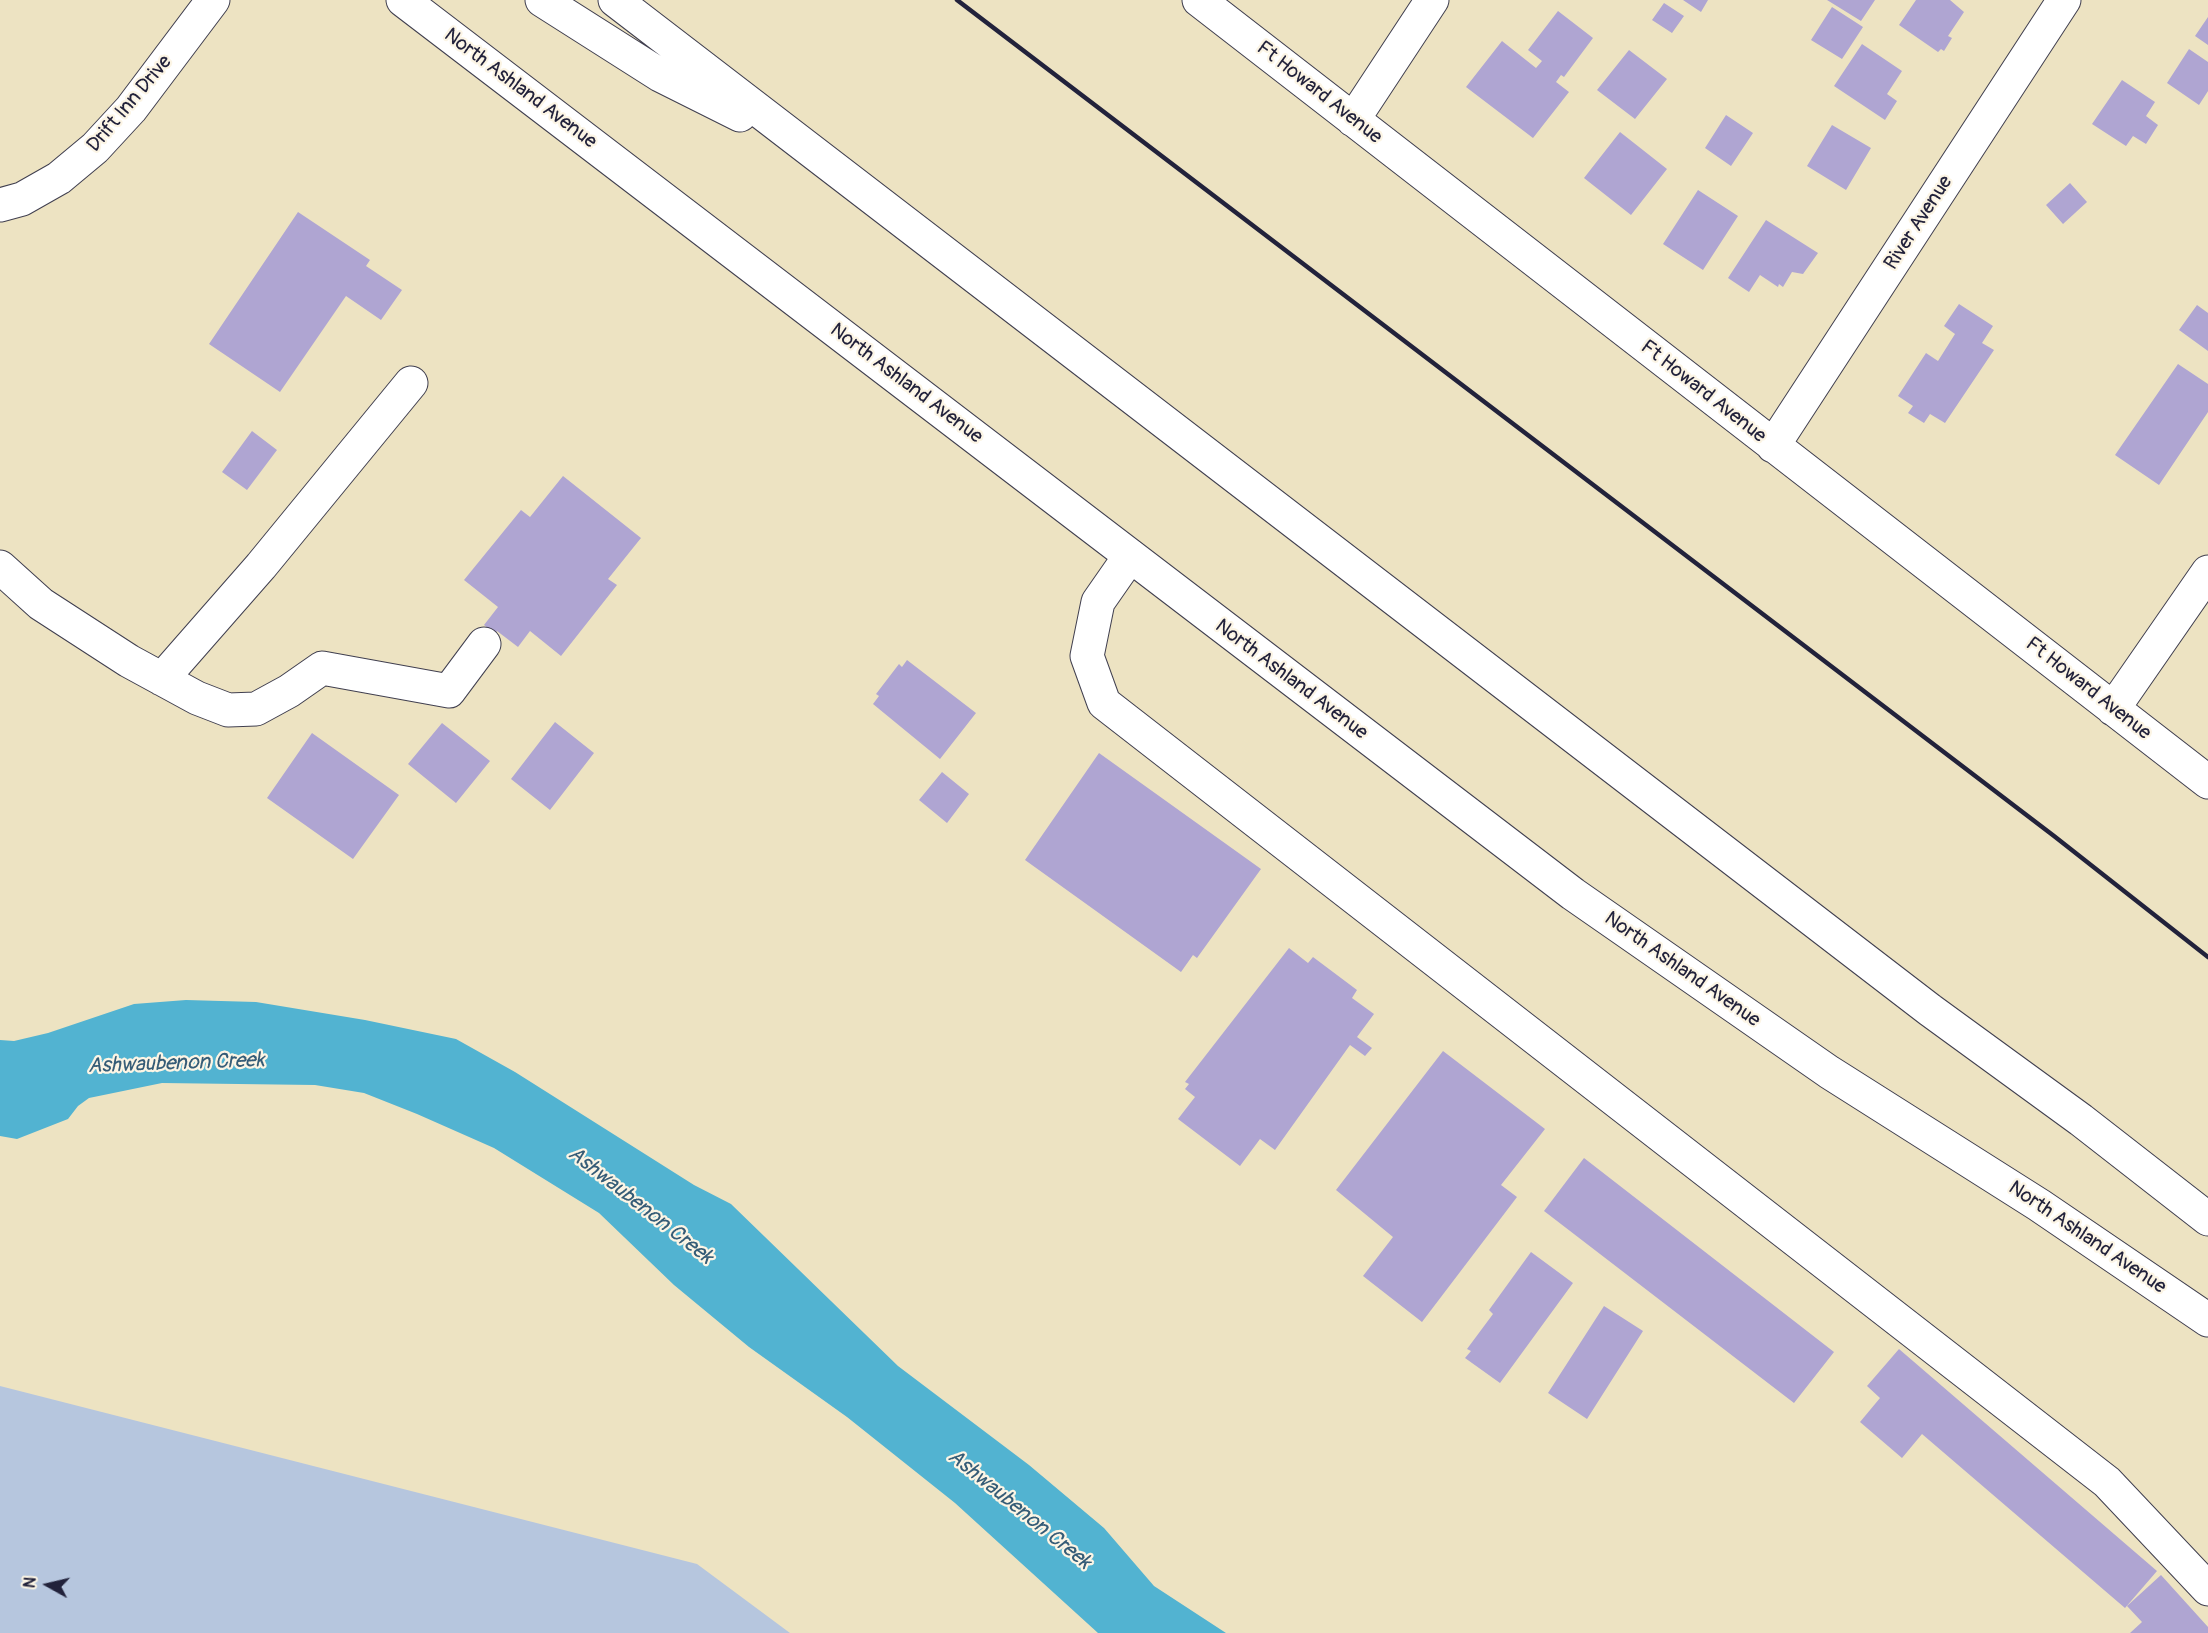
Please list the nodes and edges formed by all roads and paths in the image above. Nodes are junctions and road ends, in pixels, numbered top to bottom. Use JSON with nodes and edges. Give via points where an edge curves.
{"nodes":[{"id":1,"x":213,"y":0,"type":"edge"},
{"id":2,"x":404,"y":0,"type":"edge"},
{"id":3,"x":542,"y":0,"type":"edge"},
{"id":4,"x":615,"y":0,"type":"edge"},
{"id":5,"x":1199,"y":0,"type":"edge"},
{"id":6,"x":1432,"y":0,"type":"edge"},
{"id":7,"x":2064,"y":0,"type":"edge"},
{"id":8,"x":1353,"y":120,"type":"junction"},
{"id":9,"x":806,"y":148,"type":"junction"},
{"id":10,"x":0,"y":205,"type":"edge"},
{"id":11,"x":411,"y":383,"type":"dead end"},
{"id":12,"x":1773,"y":446,"type":"junction"},
{"id":13,"x":1130,"y":556,"type":"junction"},
{"id":14,"x":0,"y":567,"type":"edge"},
{"id":15,"x":2208,"y":572,"type":"edge"},
{"id":16,"x":483,"y":644,"type":"dead end"},
{"id":17,"x":162,"y":679,"type":"junction"},
{"id":18,"x":2113,"y":709,"type":"junction"},
{"id":19,"x":2208,"y":782,"type":"edge"},
{"id":20,"x":2208,"y":1219,"type":"edge"},
{"id":21,"x":2208,"y":1320,"type":"edge"},
{"id":22,"x":2208,"y":1589,"type":"edge"}],
"edges":[{"from":1,"to":10,"type":"main road","name":"Drift Inn Drive","via":[[131,109],[95,148],[59,178],[22,199]]},
{"from":2,"to":13,"type":"main road","name":"North Ashland Avenue"},
{"from":3,"to":9,"type":"main road","via":[[660,75]]},
{"from":4,"to":9,"type":"main road"},
{"from":5,"to":8,"type":"main road","name":"Ft Howard Avenue"},
{"from":6,"to":8,"type":"main road"},
{"from":7,"to":12,"type":"main road","name":"River Avenue"},
{"from":8,"to":12,"type":"main road","name":"Ft Howard Avenue"},
{"from":9,"to":20,"type":"main road","via":[[1920,1003]]},
{"from":11,"to":17,"type":"main road","via":[[261,566]]},
{"from":12,"to":18,"type":"main road","name":"Ft Howard Avenue"},
{"from":13,"to":21,"type":"main road","name":"North Ashland Avenue","via":[[1573,894],[1829,1072],[2039,1205]]},
{"from":13,"to":22,"type":"main road","via":[[1098,602],[1087,656],[1104,703],[2107,1482]]},
{"from":14,"to":17,"type":"main road","via":[[41,604]]},
{"from":15,"to":18,"type":"main road"},
{"from":16,"to":17,"type":"main road","via":[[449,691],[322,668],[256,709],[228,710]]},
{"from":18,"to":19,"type":"main road","name":"Ft Howard Avenue"}]}
